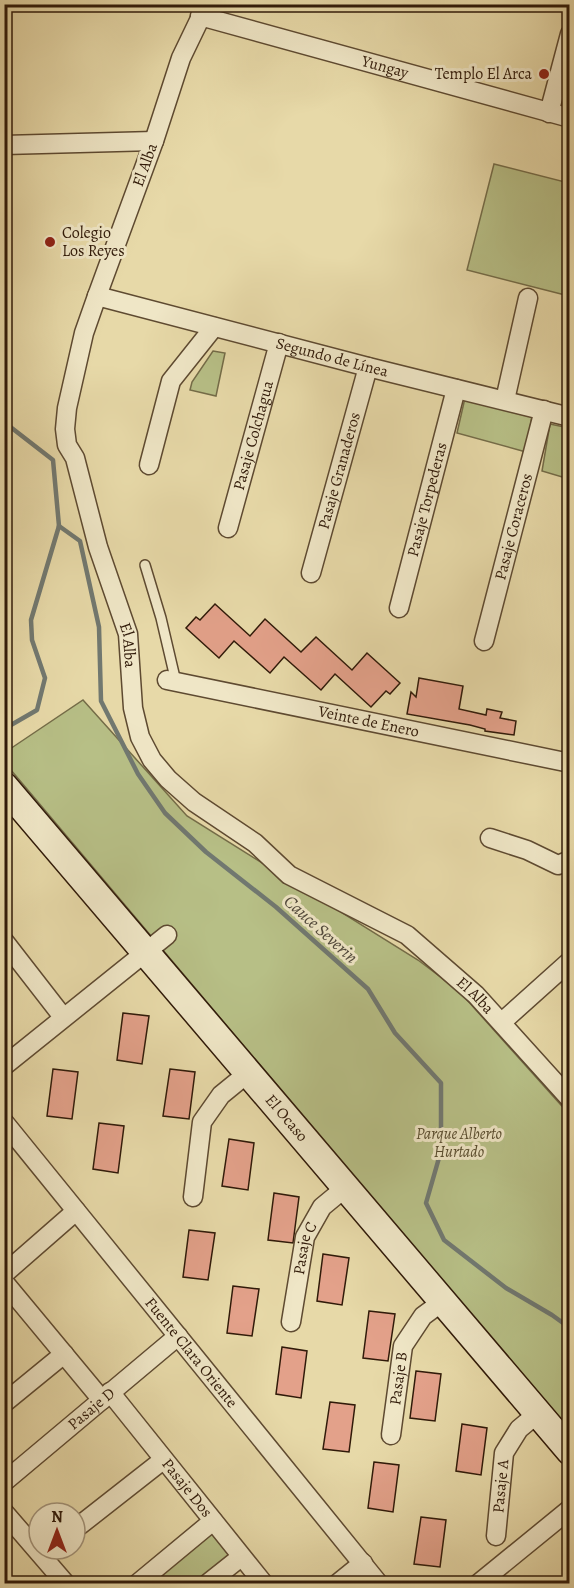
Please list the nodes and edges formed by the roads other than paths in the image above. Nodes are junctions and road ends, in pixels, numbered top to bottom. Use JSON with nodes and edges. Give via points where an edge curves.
{"nodes":[{"id":1,"x":203,"y":10,"type":"edge"},
{"id":2,"x":570,"y":34,"type":"edge"},
{"id":3,"x":549,"y":113,"type":"junction"},
{"id":4,"x":570,"y":118,"type":"edge"},
{"id":5,"x":154,"y":141,"type":"junction"},
{"id":6,"x":4,"y":146,"type":"edge"},
{"id":7,"x":97,"y":296,"type":"junction"},
{"id":8,"x":528,"y":298,"type":"dead end"},
{"id":9,"x":214,"y":327,"type":"junction"},
{"id":10,"x":279,"y":343,"type":"junction"},
{"id":11,"x":368,"y":367,"type":"junction"},
{"id":12,"x":456,"y":389,"type":"junction"},
{"id":13,"x":505,"y":400,"type":"junction"},
{"id":14,"x":544,"y":410,"type":"junction"},
{"id":15,"x":570,"y":417,"type":"edge"},
{"id":16,"x":149,"y":465,"type":"dead end"},
{"id":17,"x":228,"y":528,"type":"dead end"},
{"id":18,"x":145,"y":564,"type":"dead end"},
{"id":19,"x":311,"y":573,"type":"dead end"},
{"id":20,"x":399,"y":608,"type":"dead end"},
{"id":21,"x":484,"y":641,"type":"dead end"},
{"id":22,"x":171,"y":681,"type":"joint"},
{"id":23,"x":570,"y":763,"type":"edge"},
{"id":24,"x":4,"y":786,"type":"edge"},
{"id":25,"x":490,"y":838,"type":"dead end"},
{"id":26,"x":570,"y":860,"type":"edge"},
{"id":27,"x":167,"y":935,"type":"dead end"},
{"id":28,"x":4,"y":941,"type":"edge"},
{"id":29,"x":144,"y":951,"type":"junction"},
{"id":30,"x":570,"y":961,"type":"edge"},
{"id":31,"x":63,"y":1017,"type":"junction"},
{"id":32,"x":502,"y":1022,"type":"junction"},
{"id":33,"x":4,"y":1066,"type":"edge"},
{"id":34,"x":248,"y":1073,"type":"junction"},
{"id":35,"x":568,"y":1095,"type":"edge"},
{"id":36,"x":4,"y":1122,"type":"edge"},
{"id":37,"x":345,"y":1188,"type":"junction"},
{"id":38,"x":194,"y":1197,"type":"dead end"},
{"id":39,"x":76,"y":1211,"type":"junction"},
{"id":40,"x":4,"y":1274,"type":"edge"},
{"id":41,"x":4,"y":1282,"type":"edge"},
{"id":42,"x":442,"y":1302,"type":"junction"},
{"id":43,"x":291,"y":1322,"type":"dead end"},
{"id":44,"x":178,"y":1336,"type":"junction"},
{"id":45,"x":64,"y":1354,"type":"junction"},
{"id":46,"x":106,"y":1396,"type":"junction"},
{"id":47,"x":4,"y":1403,"type":"edge"},
{"id":48,"x":537,"y":1414,"type":"junction"},
{"id":49,"x":391,"y":1435,"type":"dead end"},
{"id":50,"x":570,"y":1451,"type":"edge"},
{"id":51,"x":163,"y":1460,"type":"junction"},
{"id":52,"x":4,"y":1482,"type":"edge"},
{"id":53,"x":570,"y":1509,"type":"edge"},
{"id":54,"x":4,"y":1512,"type":"edge"},
{"id":55,"x":87,"y":1520,"type":"edge"},
{"id":56,"x":213,"y":1521,"type":"junction"},
{"id":57,"x":27,"y":1534,"type":"edge"},
{"id":58,"x":496,"y":1536,"type":"dead end"},
{"id":59,"x":241,"y":1557,"type":"junction"},
{"id":60,"x":51,"y":1561,"type":"edge"},
{"id":61,"x":363,"y":1563,"type":"junction"},
{"id":62,"x":66,"y":1584,"type":"edge"},
{"id":63,"x":136,"y":1584,"type":"edge"},
{"id":64,"x":207,"y":1584,"type":"edge"},
{"id":65,"x":264,"y":1584,"type":"edge"},
{"id":66,"x":337,"y":1584,"type":"edge"},
{"id":67,"x":379,"y":1584,"type":"edge"},
{"id":68,"x":478,"y":1584,"type":"edge"}],
"edges":[{"from":1,"to":3,"type":"street","name":"Yungay"},
{"from":1,"to":5,"type":"street","name":"El Alba","via":[[181,58]]},
{"from":2,"to":3,"type":"street"},
{"from":3,"to":4,"type":"street","name":"Yungay"},
{"from":5,"to":6,"type":"street"},
{"from":5,"to":7,"type":"street","name":"El Alba"},
{"from":7,"to":9,"type":"street","name":"Segundo de Línea"},
{"from":7,"to":32,"type":"street","name":"El Alba","via":[[75,369],[65,429],[98,547],[128,634],[133,708],[140,737],[152,760],[194,802],[255,843],[289,875],[406,935]]},
{"from":8,"to":13,"type":"street"},
{"from":9,"to":10,"type":"street","name":"Segundo de Línea"},
{"from":9,"to":16,"type":"street","via":[[171,381]]},
{"from":10,"to":11,"type":"street","name":"Segundo de Línea"},
{"from":10,"to":17,"type":"street","name":"Pasaje Colchagua"},
{"from":11,"to":12,"type":"street","name":"Segundo de Línea"},
{"from":11,"to":19,"type":"street","name":"Pasaje Granaderos"},
{"from":12,"to":13,"type":"street","name":"Segundo de Línea"},
{"from":12,"to":20,"type":"street","name":"Pasaje Torpederas"},
{"from":13,"to":14,"type":"street","name":"Segundo de Línea"},
{"from":14,"to":15,"type":"street","name":"Segundo de Línea"},
{"from":14,"to":21,"type":"street","name":"Pasaje Coraceros"},
{"from":18,"to":22,"type":"lane","via":[[161,618]]},
{"from":22,"to":23,"type":"street","name":"Veinte de Enero"},
{"from":24,"to":29,"type":"street","name":"El Ocaso"},
{"from":25,"to":26,"type":"street","via":[[558,865]]},
{"from":27,"to":29,"type":"street"},
{"from":28,"to":31,"type":"street"},
{"from":29,"to":31,"type":"street"},
{"from":29,"to":34,"type":"street","name":"El Ocaso"},
{"from":30,"to":32,"type":"street"},
{"from":31,"to":33,"type":"street"},
{"from":32,"to":35,"type":"street","name":"El Alba"},
{"from":34,"to":37,"type":"street","name":"El Ocaso"},
{"from":34,"to":38,"type":"street","via":[[220,1095],[202,1122]]},
{"from":36,"to":39,"type":"street","name":"Fuente Clara Oriente"},
{"from":37,"to":42,"type":"street","name":"El Ocaso"},
{"from":37,"to":43,"type":"street","name":"Pasaje C","via":[[322,1207],[305,1237]]},
{"from":39,"to":40,"type":"street"},
{"from":39,"to":44,"type":"street","name":"Fuente Clara Oriente"},
{"from":41,"to":45,"type":"street","name":"Pasaje Dos"},
{"from":42,"to":48,"type":"street","name":"El Ocaso"},
{"from":42,"to":49,"type":"street","name":"Pasaje B","via":[[423,1316],[403,1346]]},
{"from":44,"to":46,"type":"street","name":"Pasaje D"},
{"from":44,"to":61,"type":"street","name":"Fuente Clara Oriente"},
{"from":45,"to":46,"type":"street","name":"Pasaje Dos"},
{"from":45,"to":47,"type":"street"},
{"from":46,"to":51,"type":"street","name":"Pasaje Dos"},
{"from":46,"to":52,"type":"street","name":"Pasaje D"},
{"from":48,"to":50,"type":"street","name":"El Ocaso"},
{"from":48,"to":58,"type":"street","name":"Pasaje A","via":[[519,1429],[504,1453]]},
{"from":51,"to":55,"type":"street"},
{"from":51,"to":56,"type":"street","name":"Pasaje Dos"},
{"from":53,"to":68,"type":"street"},
{"from":54,"to":57,"type":"street"},
{"from":56,"to":59,"type":"street","name":"Pasaje Dos"},
{"from":56,"to":63,"type":"street"},
{"from":59,"to":64,"type":"street"},
{"from":59,"to":65,"type":"street","name":"Pasaje Dos"},
{"from":60,"to":62,"type":"street"},
{"from":61,"to":66,"type":"street"},
{"from":61,"to":67,"type":"street","name":"Fuente Clara Oriente"}]}
